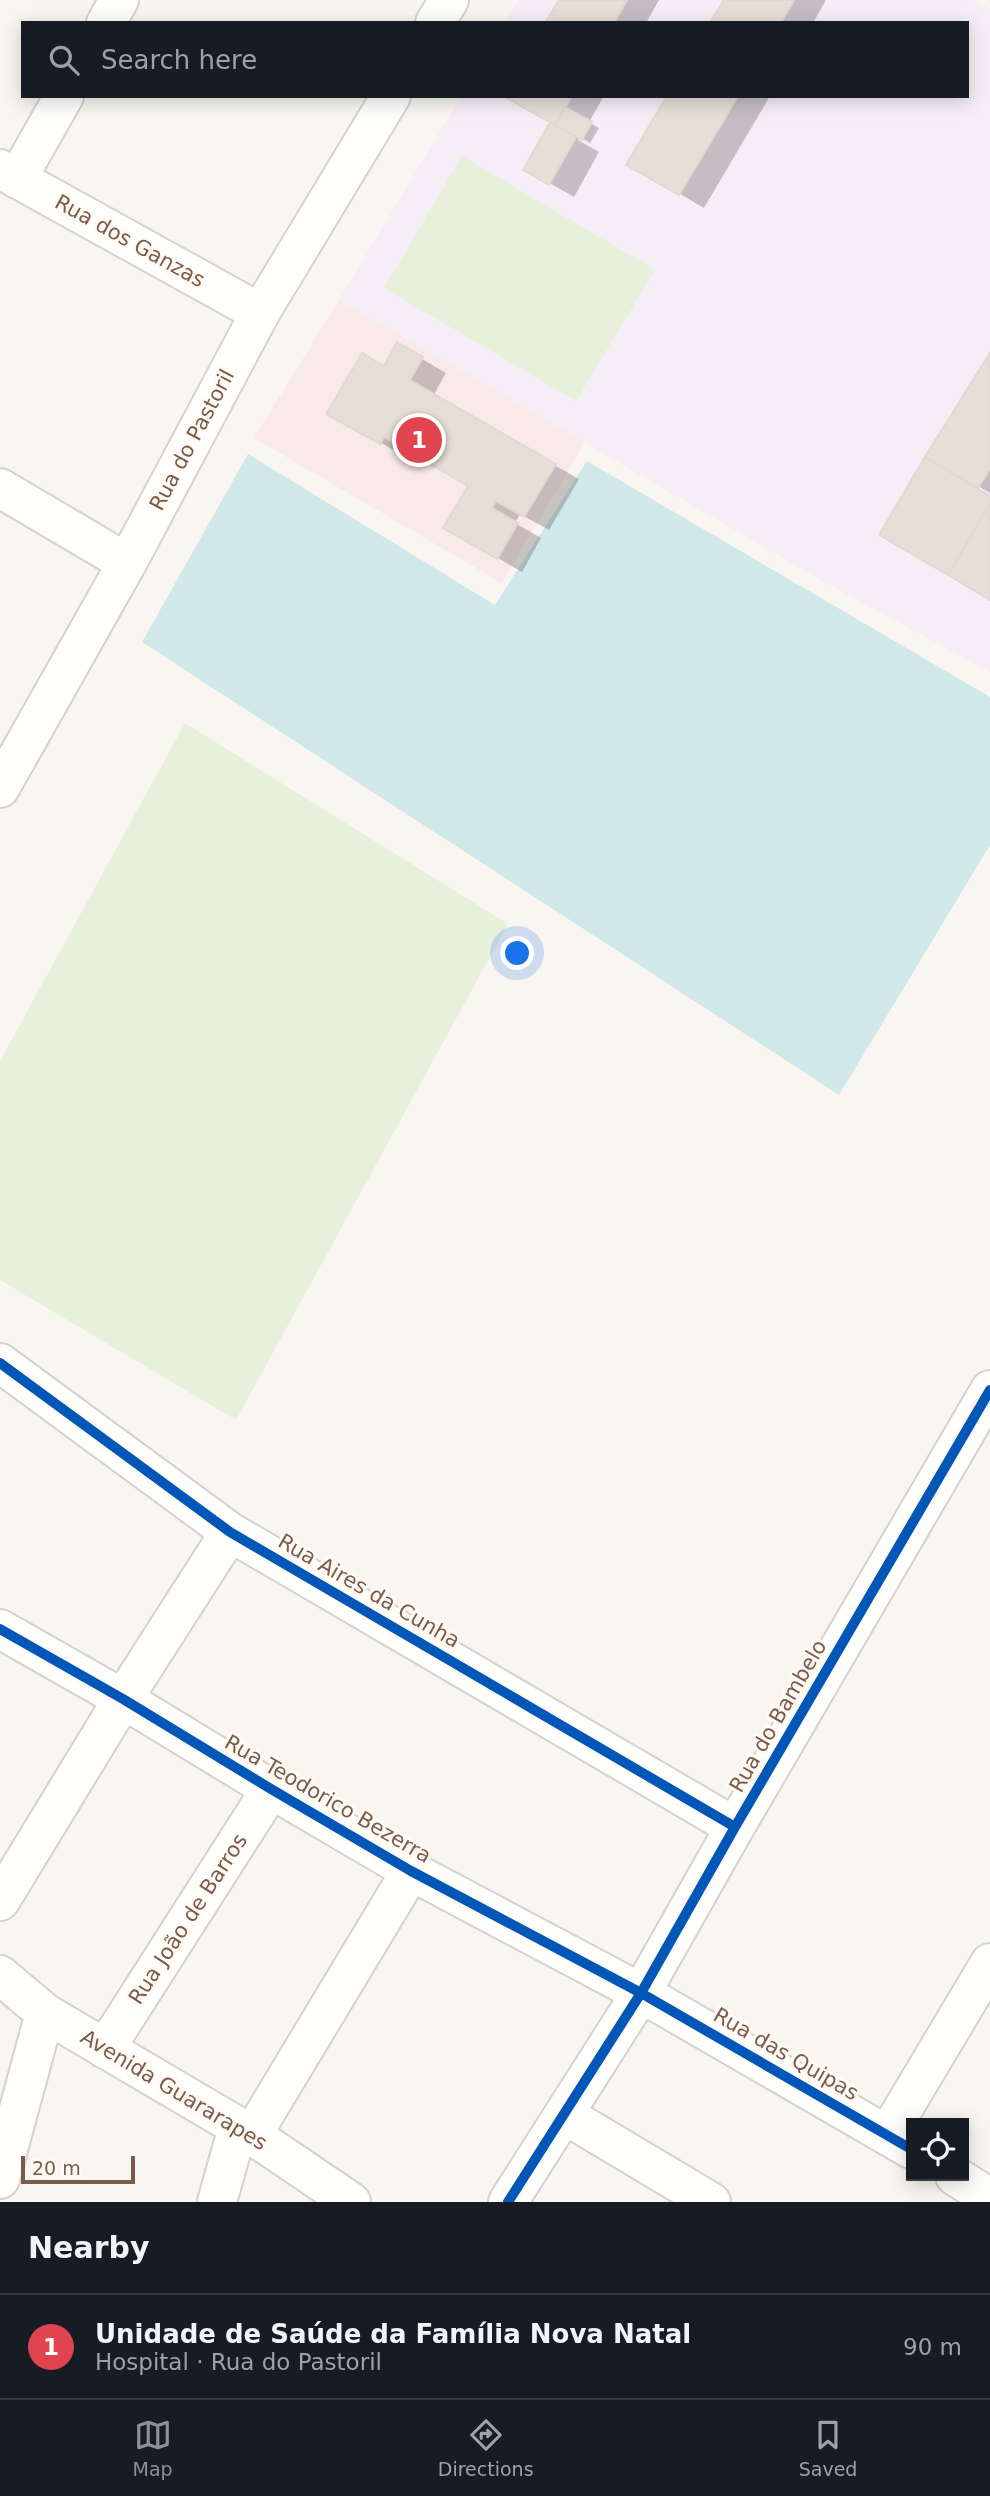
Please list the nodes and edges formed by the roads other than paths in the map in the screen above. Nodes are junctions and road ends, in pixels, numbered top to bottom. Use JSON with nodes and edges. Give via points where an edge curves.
{"nodes":[{"id":1,"x":119,"y":0,"type":"edge"},
{"id":2,"x":449,"y":0,"type":"edge"},
{"id":3,"x":107,"y":21,"type":"edge"},
{"id":4,"x":436,"y":21,"type":"edge"},
{"id":5,"x":63,"y":98,"type":"edge"},
{"id":6,"x":390,"y":98,"type":"edge"},
{"id":7,"x":8,"y":174,"type":"edge"},
{"id":8,"x":260,"y":313,"type":"junction"},
{"id":9,"x":0,"y":488,"type":"edge"},
{"id":10,"x":127,"y":563,"type":"junction"},
{"id":11,"x":0,"y":788,"type":"edge"},
{"id":12,"x":0,"y":1363,"type":"edge"},
{"id":13,"x":990,"y":1390,"type":"edge"},
{"id":14,"x":230,"y":1532,"type":"junction"},
{"id":15,"x":0,"y":1629,"type":"edge"},
{"id":16,"x":123,"y":1699,"type":"junction"},
{"id":17,"x":271,"y":1790,"type":"junction"},
{"id":18,"x":735,"y":1827,"type":"junction"},
{"id":19,"x":411,"y":1871,"type":"junction"},
{"id":20,"x":0,"y":1901,"type":"edge"},
{"id":21,"x":990,"y":1963,"type":"edge"},
{"id":22,"x":0,"y":1975,"type":"edge"},
{"id":23,"x":641,"y":1993,"type":"junction"},
{"id":24,"x":45,"y":2013,"type":"junction"},
{"id":25,"x":105,"y":2049,"type":"junction"},
{"id":26,"x":565,"y":2115,"type":"junction"},
{"id":27,"x":245,"y":2131,"type":"junction"},
{"id":28,"x":900,"y":2142,"type":"edge"},
{"id":29,"x":0,"y":2179,"type":"edge"},
{"id":30,"x":963,"y":2181,"type":"edge"},
{"id":31,"x":990,"y":2198,"type":"edge"},
{"id":32,"x":217,"y":2202,"type":"edge"},
{"id":33,"x":351,"y":2202,"type":"edge"},
{"id":34,"x":508,"y":2202,"type":"edge"},
{"id":35,"x":711,"y":2202,"type":"edge"}],
"edges":[{"from":1,"to":3,"type":"street"},
{"from":2,"to":4,"type":"street"},
{"from":5,"to":7,"type":"street"},
{"from":6,"to":8,"type":"street","name":"Rua do Pastoril"},
{"from":7,"to":8,"type":"street","name":"Rua dos Ganzas"},
{"from":8,"to":10,"type":"street","name":"Rua do Pastoril"},
{"from":9,"to":10,"type":"street"},
{"from":10,"to":11,"type":"street","name":"Rua do Pastoril"},
{"from":12,"to":14,"type":"street","name":"Rua Aires da Cunha"},
{"from":13,"to":18,"type":"street","name":"Rua do Bambelo"},
{"from":14,"to":16,"type":"street"},
{"from":14,"to":18,"type":"street","name":"Rua Aires da Cunha"},
{"from":15,"to":16,"type":"street","name":"Rua Teodorico Bezerra"},
{"from":16,"to":17,"type":"street","name":"Rua Teodorico Bezerra"},
{"from":16,"to":20,"type":"street"},
{"from":17,"to":19,"type":"street","name":"Rua Teodorico Bezerra"},
{"from":17,"to":25,"type":"street","name":"Rua João de Barros"},
{"from":18,"to":23,"type":"street","name":"Rua do Bambelo"},
{"from":19,"to":23,"type":"street","name":"Rua Teodorico Bezerra"},
{"from":19,"to":27,"type":"street"},
{"from":21,"to":28,"type":"street"},
{"from":22,"to":24,"type":"street","name":"Avenida Guararapes"},
{"from":23,"to":26,"type":"street","name":"Rua do Bambelo"},
{"from":23,"to":28,"type":"street","name":"Rua das Quipas"},
{"from":24,"to":25,"type":"street","name":"Avenida Guararapes"},
{"from":24,"to":29,"type":"street"},
{"from":25,"to":27,"type":"street","name":"Avenida Guararapes"},
{"from":26,"to":34,"type":"street","name":"Rua do Bambelo"},
{"from":26,"to":35,"type":"street"},
{"from":27,"to":32,"type":"street"},
{"from":27,"to":33,"type":"street","name":"Avenida Guararapes"},
{"from":30,"to":31,"type":"street"}]}
